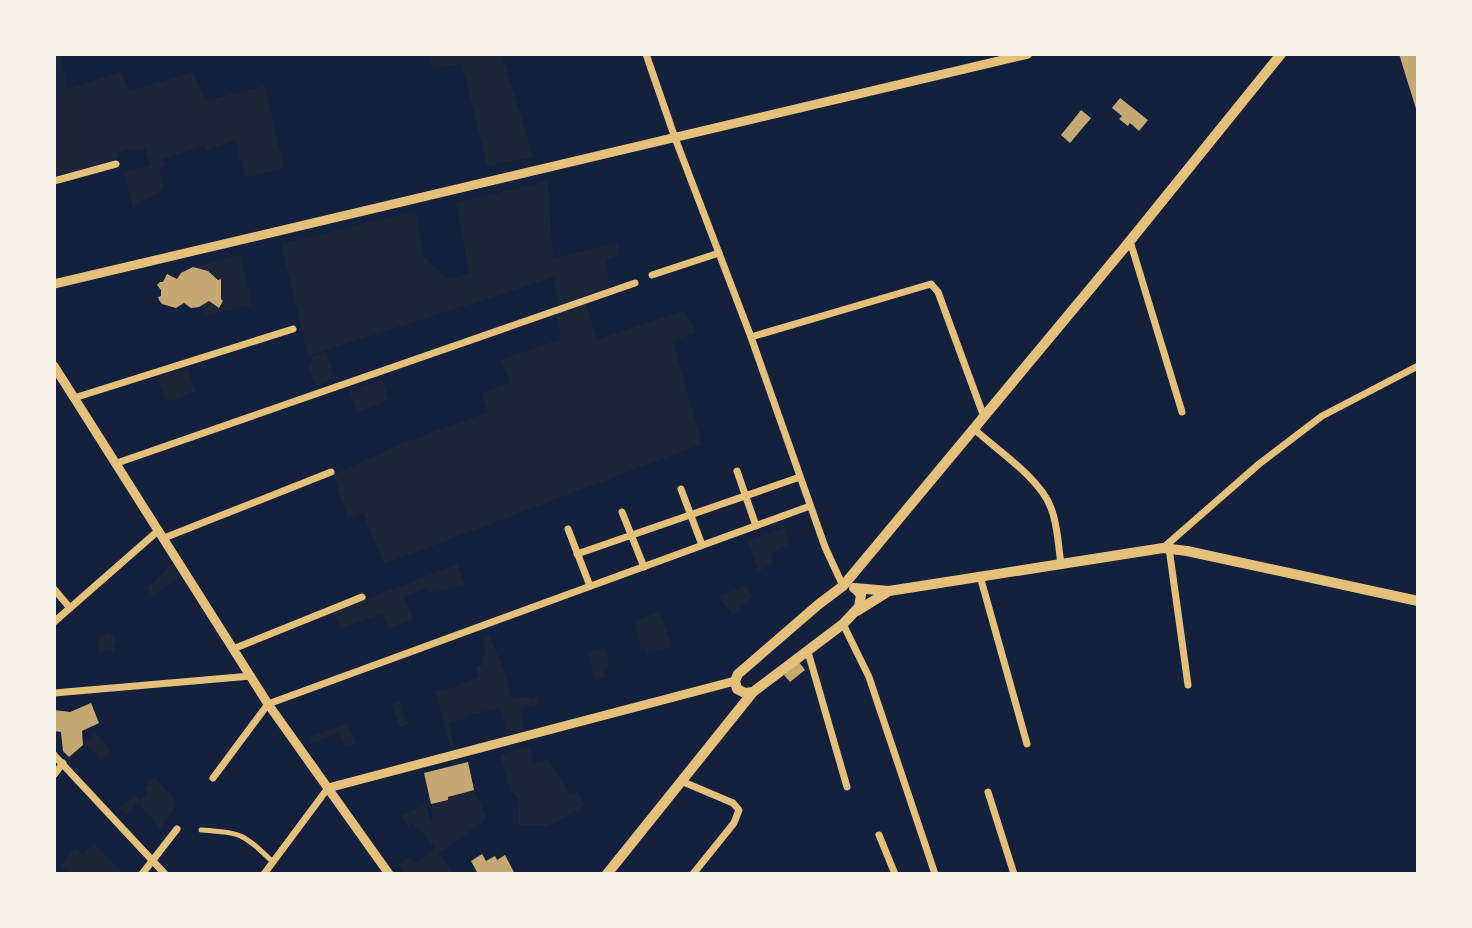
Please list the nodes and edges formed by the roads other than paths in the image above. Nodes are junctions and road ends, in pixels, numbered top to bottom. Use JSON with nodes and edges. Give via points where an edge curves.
{"nodes":[{"id":1,"x":646,"y":54,"type":"edge"},
{"id":2,"x":1028,"y":54,"type":"edge"},
{"id":3,"x":1282,"y":54,"type":"edge"},
{"id":4,"x":675,"y":138,"type":"junction"},
{"id":5,"x":116,"y":164,"type":"dead end"},
{"id":6,"x":54,"y":181,"type":"edge"},
{"id":7,"x":1130,"y":242,"type":"junction"},
{"id":8,"x":719,"y":253,"type":"junction"},
{"id":9,"x":652,"y":275,"type":"dead end"},
{"id":10,"x":635,"y":283,"type":"dead end"},
{"id":11,"x":54,"y":284,"type":"edge"},
{"id":12,"x":293,"y":329,"type":"dead end"},
{"id":13,"x":751,"y":337,"type":"junction"},
{"id":14,"x":54,"y":366,"type":"edge"},
{"id":15,"x":1418,"y":366,"type":"edge"},
{"id":16,"x":74,"y":398,"type":"junction"},
{"id":17,"x":1182,"y":412,"type":"dead end"},
{"id":18,"x":984,"y":417,"type":"junction"},
{"id":19,"x":974,"y":429,"type":"junction"},
{"id":20,"x":117,"y":463,"type":"junction"},
{"id":21,"x":737,"y":471,"type":"dead end"},
{"id":22,"x":331,"y":472,"type":"dead end"},
{"id":23,"x":800,"y":477,"type":"junction"},
{"id":24,"x":681,"y":489,"type":"dead end"},
{"id":25,"x":746,"y":496,"type":"junction"},
{"id":26,"x":810,"y":506,"type":"junction"},
{"id":27,"x":622,"y":512,"type":"dead end"},
{"id":28,"x":690,"y":515,"type":"junction"},
{"id":29,"x":756,"y":526,"type":"junction"},
{"id":30,"x":568,"y":529,"type":"dead end"},
{"id":31,"x":162,"y":534,"type":"junction"},
{"id":32,"x":632,"y":535,"type":"junction"},
{"id":33,"x":702,"y":545,"type":"junction"},
{"id":34,"x":1166,"y":548,"type":"junction"},
{"id":35,"x":578,"y":554,"type":"junction"},
{"id":36,"x":1060,"y":564,"type":"junction"},
{"id":37,"x":644,"y":566,"type":"junction"},
{"id":38,"x":980,"y":576,"type":"junction"},
{"id":39,"x":590,"y":586,"type":"junction"},
{"id":40,"x":843,"y":586,"type":"junction"},
{"id":41,"x":855,"y":588,"type":"junction"},
{"id":42,"x":54,"y":589,"type":"edge"},
{"id":43,"x":889,"y":591,"type":"junction"},
{"id":44,"x":362,"y":597,"type":"dead end"},
{"id":45,"x":1418,"y":601,"type":"edge"},
{"id":46,"x":71,"y":608,"type":"junction"},
{"id":47,"x":856,"y":611,"type":"junction"},
{"id":48,"x":54,"y":622,"type":"edge"},
{"id":49,"x":843,"y":624,"type":"junction"},
{"id":50,"x":233,"y":649,"type":"junction"},
{"id":51,"x":807,"y":652,"type":"junction"},
{"id":52,"x":251,"y":676,"type":"junction"},
{"id":53,"x":735,"y":681,"type":"junction"},
{"id":54,"x":1188,"y":685,"type":"dead end"},
{"id":55,"x":754,"y":692,"type":"junction"},
{"id":56,"x":54,"y":693,"type":"edge"},
{"id":57,"x":268,"y":704,"type":"junction"},
{"id":58,"x":1027,"y":744,"type":"dead end"},
{"id":59,"x":54,"y":755,"type":"edge"},
{"id":60,"x":63,"y":763,"type":"junction"},
{"id":61,"x":54,"y":775,"type":"edge"},
{"id":62,"x":213,"y":778,"type":"dead end"},
{"id":63,"x":681,"y":781,"type":"junction"},
{"id":64,"x":328,"y":788,"type":"junction"},
{"id":65,"x":847,"y":788,"type":"dead end"},
{"id":66,"x":988,"y":792,"type":"dead end"},
{"id":67,"x":177,"y":829,"type":"dead end"},
{"id":68,"x":201,"y":830,"type":"dead end"},
{"id":69,"x":879,"y":835,"type":"dead end"},
{"id":70,"x":152,"y":860,"type":"junction"},
{"id":71,"x":272,"y":862,"type":"junction"},
{"id":72,"x":142,"y":874,"type":"edge"},
{"id":73,"x":165,"y":874,"type":"edge"},
{"id":74,"x":264,"y":874,"type":"edge"},
{"id":75,"x":389,"y":874,"type":"edge"},
{"id":76,"x":607,"y":874,"type":"edge"},
{"id":77,"x":693,"y":874,"type":"edge"},
{"id":78,"x":895,"y":874,"type":"edge"},
{"id":79,"x":935,"y":874,"type":"edge"},
{"id":80,"x":1014,"y":874,"type":"edge"}],
"edges":[{"from":1,"to":4,"type":"street"},
{"from":2,"to":4,"type":"street"},
{"from":3,"to":7,"type":"main road"},
{"from":4,"to":8,"type":"street"},
{"from":4,"to":11,"type":"street"},
{"from":5,"to":6,"type":"street"},
{"from":7,"to":17,"type":"street"},
{"from":7,"to":18,"type":"main road"},
{"from":8,"to":9,"type":"street"},
{"from":8,"to":13,"type":"street"},
{"from":10,"to":20,"type":"street"},
{"from":12,"to":16,"type":"street"},
{"from":13,"to":18,"type":"street","via":[[933,285]]},
{"from":13,"to":23,"type":"street"},
{"from":14,"to":16,"type":"street"},
{"from":15,"to":34,"type":"street","via":[[1317,420],[1259,464]]},
{"from":16,"to":20,"type":"street"},
{"from":18,"to":19,"type":"main road"},
{"from":19,"to":36,"type":"street","via":[[1045,497],[1055,520]]},
{"from":19,"to":40,"type":"main road"},
{"from":20,"to":31,"type":"street"},
{"from":21,"to":25,"type":"street"},
{"from":22,"to":31,"type":"street"},
{"from":23,"to":25,"type":"street"},
{"from":23,"to":26,"type":"street"},
{"from":24,"to":28,"type":"street"},
{"from":25,"to":28,"type":"street"},
{"from":25,"to":29,"type":"street"},
{"from":26,"to":29,"type":"street"},
{"from":26,"to":40,"type":"street"},
{"from":27,"to":32,"type":"street"},
{"from":28,"to":32,"type":"street"},
{"from":28,"to":33,"type":"street"},
{"from":29,"to":33,"type":"street"},
{"from":30,"to":35,"type":"street"},
{"from":31,"to":46,"type":"street"},
{"from":31,"to":50,"type":"street"},
{"from":32,"to":35,"type":"street"},
{"from":32,"to":37,"type":"street"},
{"from":33,"to":37,"type":"street"},
{"from":34,"to":36,"type":"main road"},
{"from":34,"to":45,"type":"main road"},
{"from":34,"to":54,"type":"street"},
{"from":35,"to":39,"type":"street"},
{"from":36,"to":38,"type":"main road"},
{"from":37,"to":39,"type":"street"},
{"from":38,"to":43,"type":"main road"},
{"from":38,"to":58,"type":"street"},
{"from":39,"to":57,"type":"street"},
{"from":40,"to":41,"type":"main road"},
{"from":40,"to":53,"type":"main road"},
{"from":41,"to":43,"type":"main road"},
{"from":41,"to":47,"type":"main road","via":[[862,598]]},
{"from":42,"to":46,"type":"street"},
{"from":43,"to":47,"type":"main road"},
{"from":44,"to":50,"type":"street"},
{"from":46,"to":48,"type":"street"},
{"from":47,"to":49,"type":"main road"},
{"from":49,"to":51,"type":"main road"},
{"from":49,"to":79,"type":"street","via":[[869,677]]},
{"from":50,"to":52,"type":"street"},
{"from":51,"to":55,"type":"main road"},
{"from":51,"to":65,"type":"street"},
{"from":52,"to":56,"type":"street"},
{"from":52,"to":57,"type":"street"},
{"from":53,"to":55,"type":"main road","via":[[739,691]]},
{"from":53,"to":64,"type":"street"},
{"from":55,"to":63,"type":"main road"},
{"from":57,"to":62,"type":"street"},
{"from":57,"to":64,"type":"street"},
{"from":59,"to":60,"type":"street"},
{"from":60,"to":61,"type":"street"},
{"from":60,"to":70,"type":"street"},
{"from":63,"to":76,"type":"main road"},
{"from":63,"to":77,"type":"street","via":[[733,803],[739,810],[734,823]]},
{"from":64,"to":71,"type":"street"},
{"from":64,"to":75,"type":"street"},
{"from":66,"to":80,"type":"street"},
{"from":67,"to":70,"type":"street"},
{"from":68,"to":71,"type":"street","via":[[238,833]]},
{"from":69,"to":78,"type":"street"},
{"from":70,"to":72,"type":"street"},
{"from":70,"to":73,"type":"street"},
{"from":71,"to":74,"type":"street"}]}
